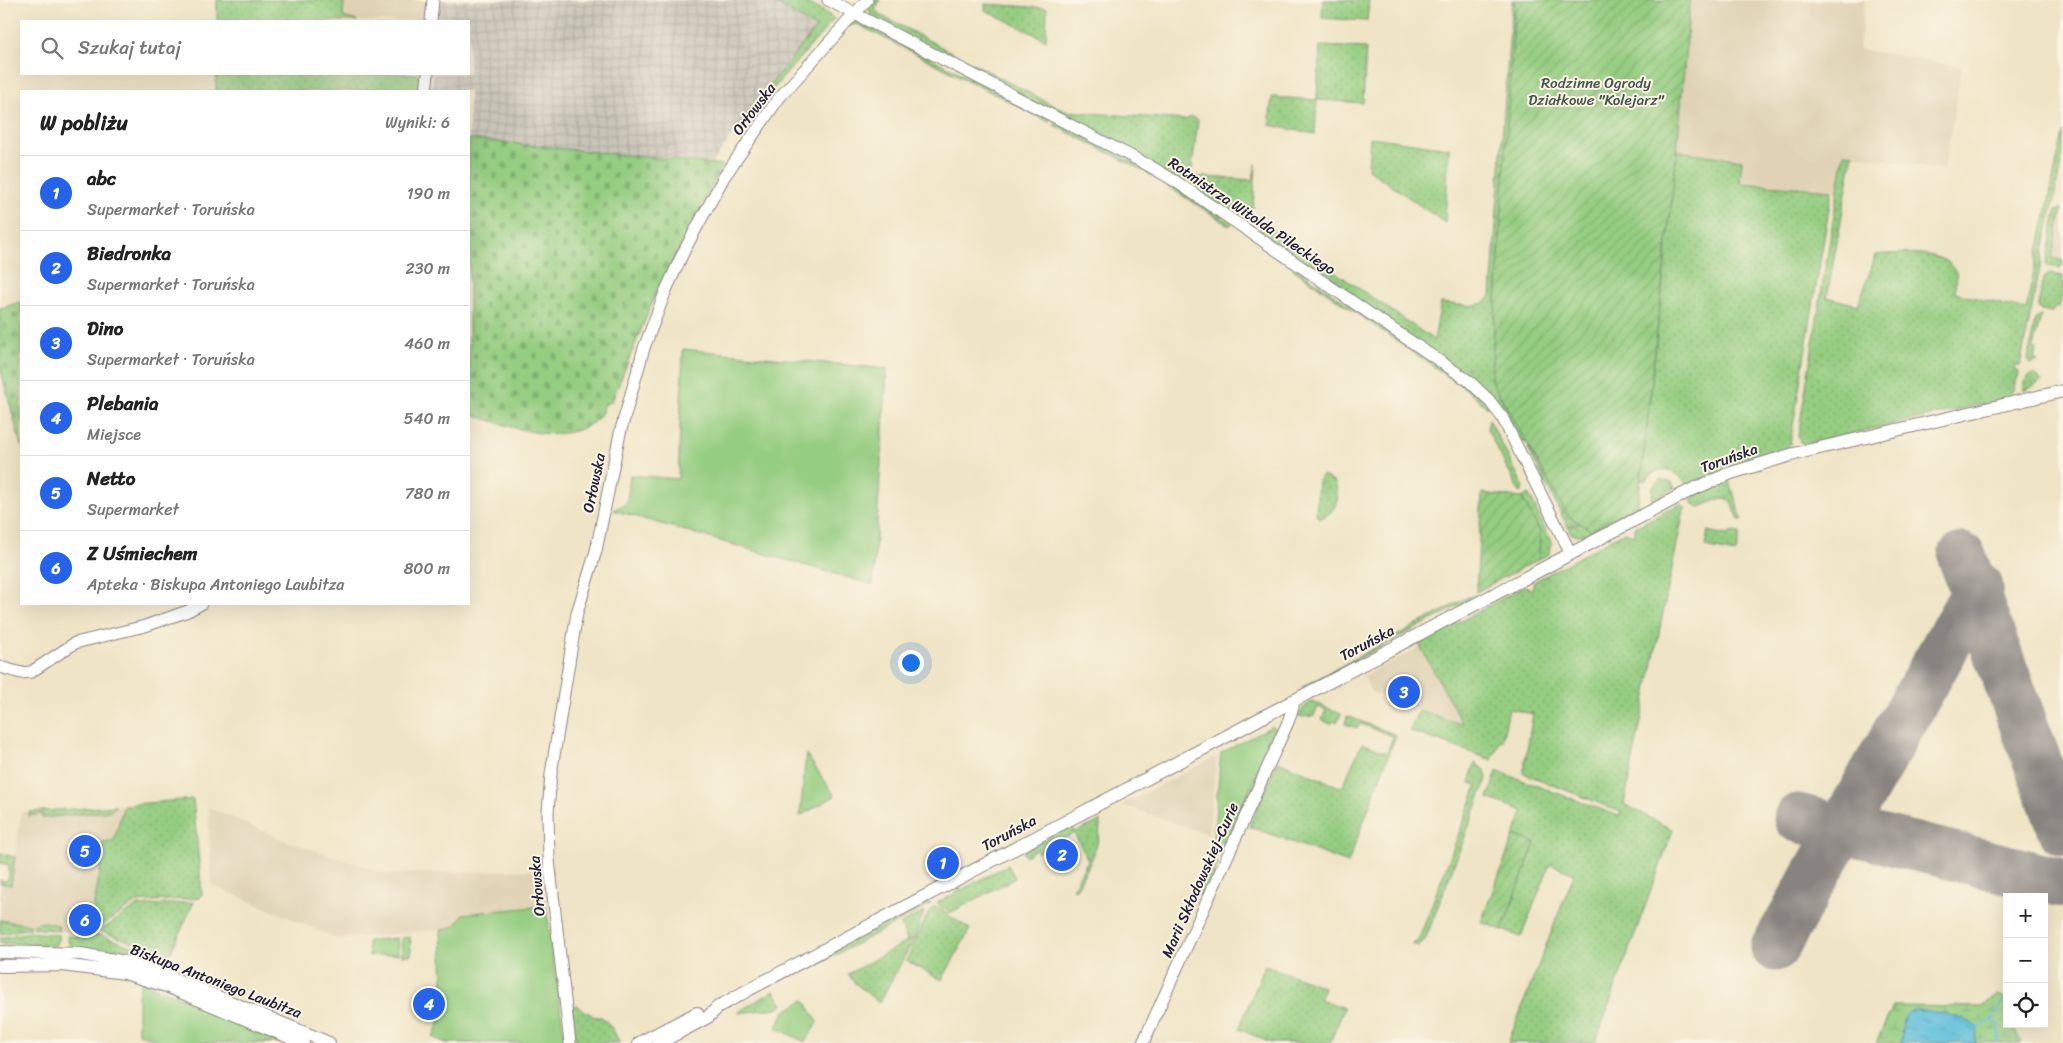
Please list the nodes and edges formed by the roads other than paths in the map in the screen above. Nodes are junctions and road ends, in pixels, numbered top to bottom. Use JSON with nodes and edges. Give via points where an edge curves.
{"nodes":[{"id":1,"x":433,"y":0,"type":"edge"},
{"id":2,"x":828,"y":0,"type":"edge"},
{"id":3,"x":867,"y":0,"type":"edge"},
{"id":4,"x":854,"y":14,"type":"junction"},
{"id":5,"x":431,"y":20,"type":"edge"},
{"id":6,"x":428,"y":75,"type":"edge"},
{"id":7,"x":426,"y":90,"type":"edge"},
{"id":8,"x":2063,"y":391,"type":"edge"},
{"id":9,"x":1571,"y":554,"type":"junction"},
{"id":10,"x":199,"y":605,"type":"edge"},
{"id":11,"x":0,"y":667,"type":"edge"},
{"id":12,"x":1293,"y":700,"type":"junction"},
{"id":13,"x":1268,"y":714,"type":"junction"},
{"id":14,"x":1285,"y":730,"type":"junction"},
{"id":15,"x":0,"y":952,"type":"edge"},
{"id":16,"x":0,"y":966,"type":"edge"},
{"id":17,"x":718,"y":1007,"type":"junction"},
{"id":18,"x":569,"y":1042,"type":"edge"},
{"id":19,"x":303,"y":1043,"type":"edge"},
{"id":20,"x":330,"y":1043,"type":"edge"},
{"id":21,"x":639,"y":1043,"type":"edge"},
{"id":22,"x":659,"y":1043,"type":"edge"},
{"id":23,"x":1144,"y":1043,"type":"edge"}],
"edges":[{"from":1,"to":5,"type":"street"},
{"from":2,"to":4,"type":"street","name":"Rotmistrza Witolda Pileckiego"},
{"from":3,"to":4,"type":"street","name":"Orłowska"},
{"from":4,"to":9,"type":"street","name":"Rotmistrza Witolda Pileckiego","via":[[1175,181],[1469,381],[1502,417]]},
{"from":4,"to":18,"type":"street","name":"Orłowska","via":[[766,115],[724,177],[666,290],[644,348],[620,433],[596,551],[577,613],[551,774],[549,860]]},
{"from":6,"to":7,"type":"street"},
{"from":8,"to":9,"type":"main road","name":"Toruńska","via":[[1794,454],[1731,473],[1691,490]]},
{"from":9,"to":12,"type":"main road","name":"Toruńska"},
{"from":10,"to":11,"type":"street","via":[[145,626],[81,641],[60,651],[37,669],[21,673]]},
{"from":12,"to":13,"type":"main road","name":"Toruńska"},
{"from":12,"to":14,"type":"street","name":"Marii Skłodowskiej-Curie"},
{"from":13,"to":14,"type":"street","via":[[1281,720]]},
{"from":13,"to":17,"type":"main road","name":"Toruńska"},
{"from":14,"to":23,"type":"street","name":"Marii Skłodowskiej-Curie"},
{"from":15,"to":20,"type":"main road","name":"Biskupa Antoniego Laubitza","via":[[81,954],[131,963]]},
{"from":16,"to":19,"type":"main road","name":"Biskupa Antoniego Laubitza","via":[[62,965],[133,975]]},
{"from":17,"to":21,"type":"main road","name":"Toruńska","via":[[703,1010]]},
{"from":17,"to":22,"type":"main road","name":"Toruńska","via":[[708,1017]]}]}
